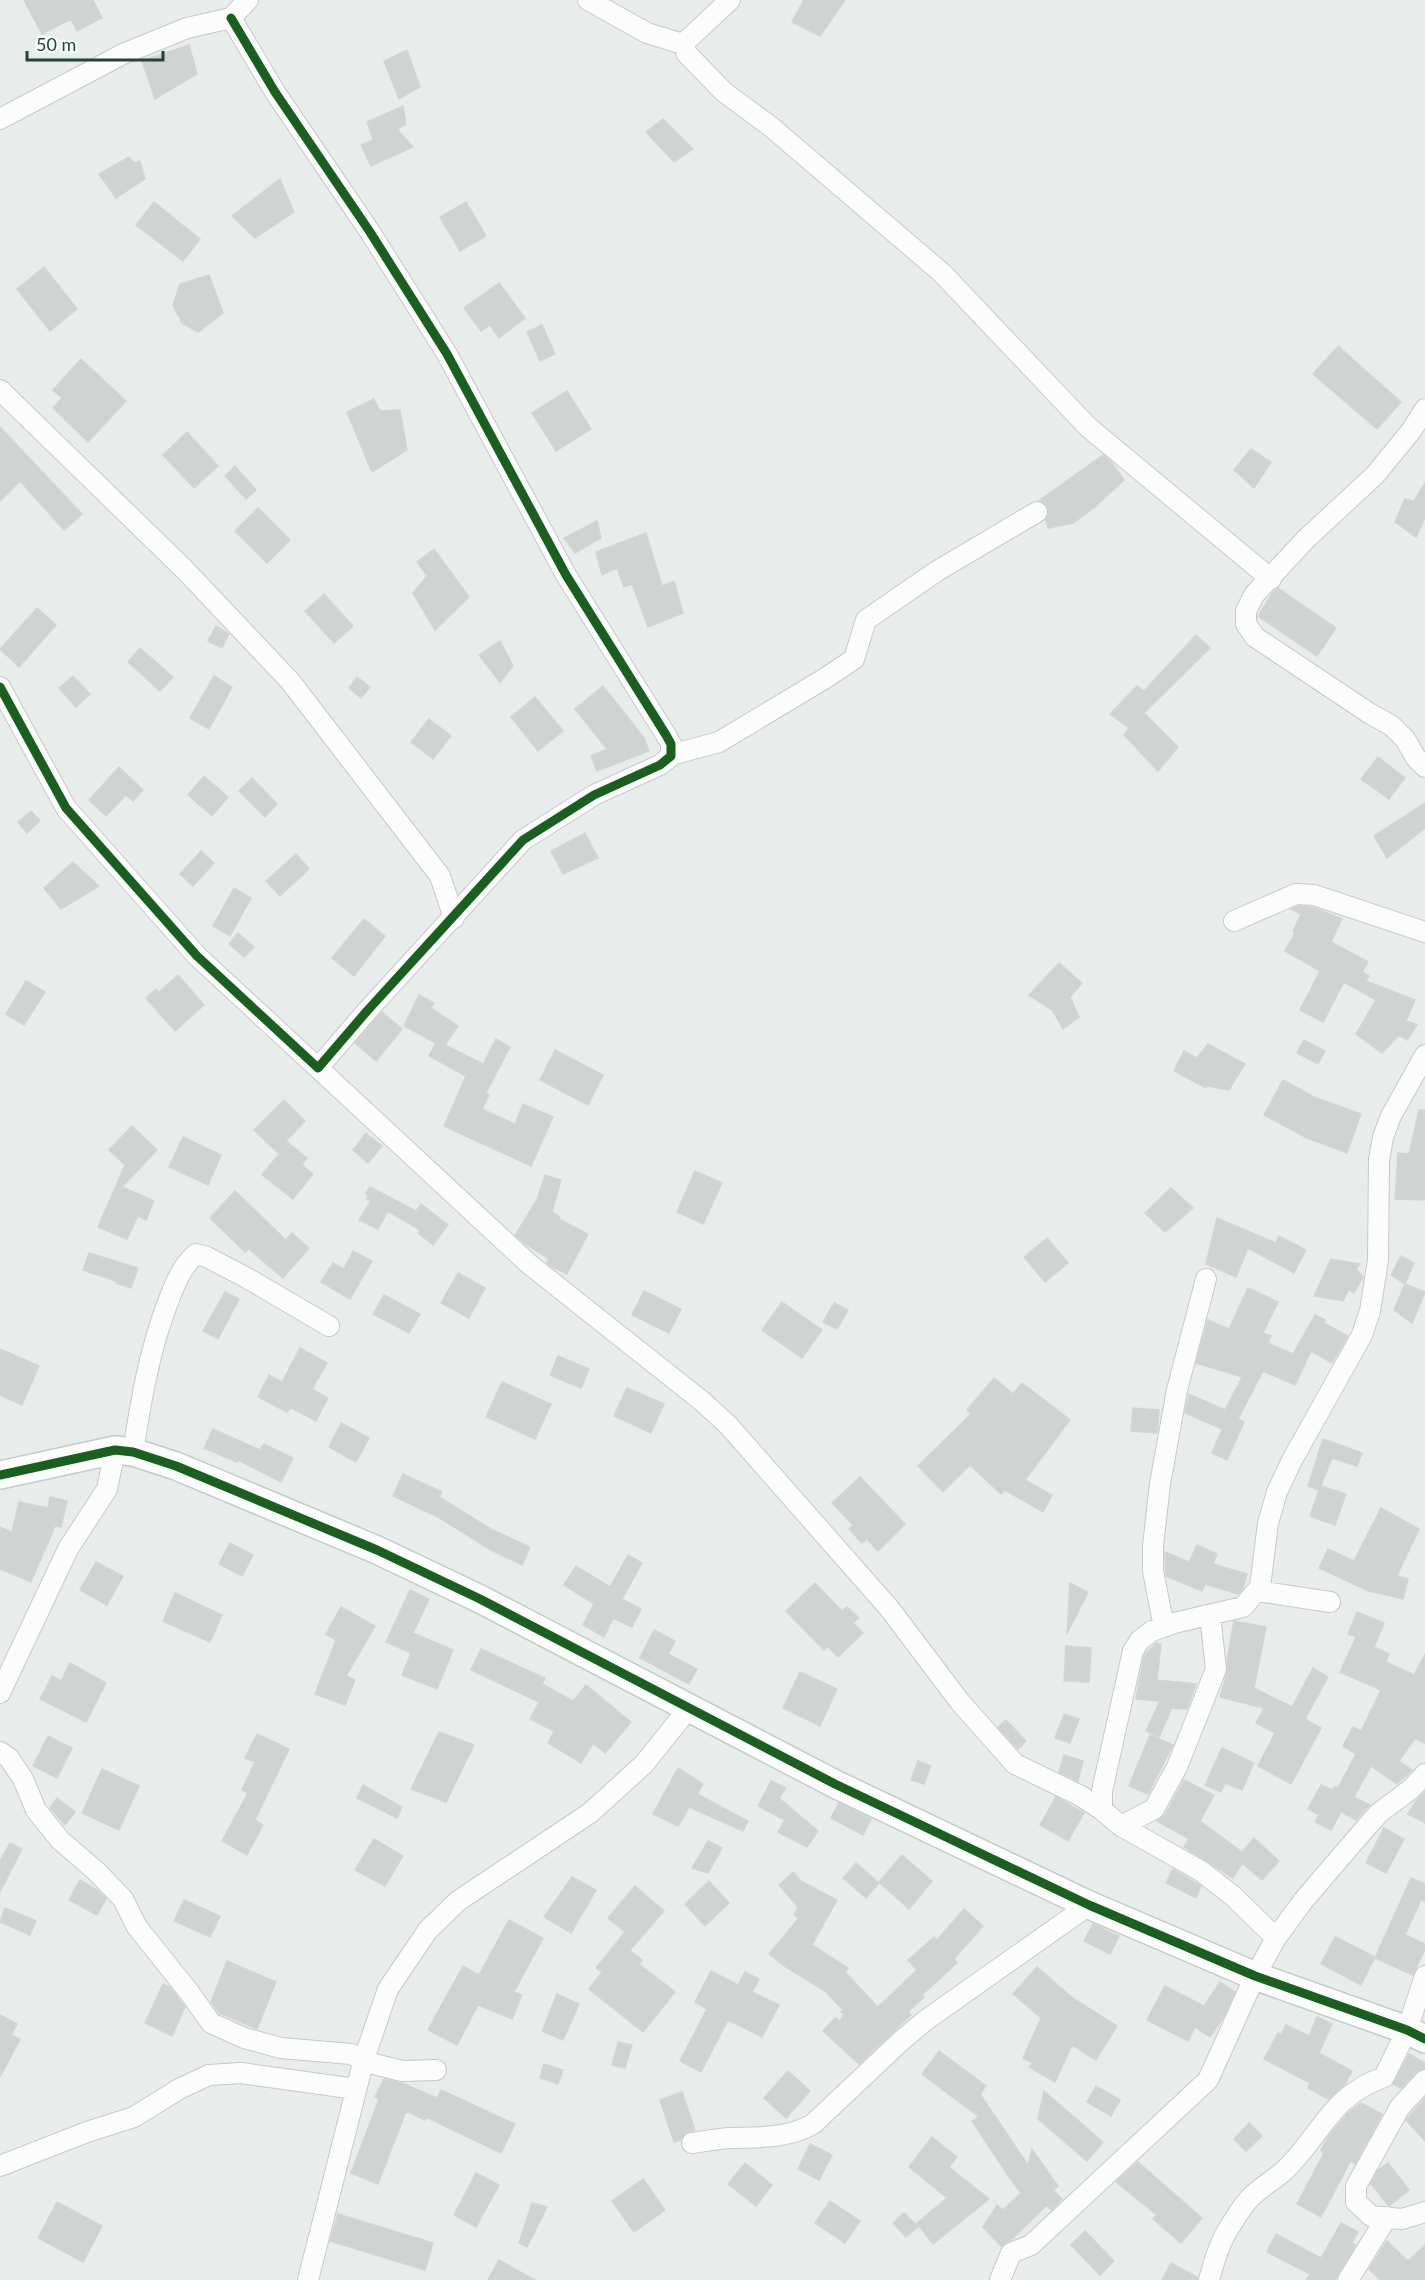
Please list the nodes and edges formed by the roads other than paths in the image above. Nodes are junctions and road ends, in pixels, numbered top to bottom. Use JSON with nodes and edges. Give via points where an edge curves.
{"nodes":[{"id":1,"x":248,"y":0,"type":"edge"},
{"id":2,"x":588,"y":0,"type":"edge"},
{"id":3,"x":730,"y":0,"type":"edge"},
{"id":4,"x":231,"y":18,"type":"junction"},
{"id":5,"x":683,"y":44,"type":"junction"},
{"id":6,"x":0,"y":119,"type":"edge"},
{"id":7,"x":0,"y":390,"type":"edge"},
{"id":8,"x":1425,"y":409,"type":"edge"},
{"id":9,"x":1418,"y":433,"type":"edge"},
{"id":10,"x":1037,"y":512,"type":"dead end"},
{"id":11,"x":1270,"y":579,"type":"junction"},
{"id":12,"x":0,"y":687,"type":"edge"},
{"id":13,"x":671,"y":755,"type":"junction"},
{"id":14,"x":1425,"y":767,"type":"edge"},
{"id":15,"x":454,"y":918,"type":"junction"},
{"id":16,"x":1234,"y":921,"type":"dead end"},
{"id":17,"x":1425,"y":932,"type":"edge"},
{"id":18,"x":1425,"y":1055,"type":"edge"},
{"id":19,"x":318,"y":1068,"type":"junction"},
{"id":20,"x":1206,"y":1279,"type":"dead end"},
{"id":21,"x":329,"y":1326,"type":"dead end"},
{"id":22,"x":124,"y":1451,"type":"junction"},
{"id":23,"x":0,"y":1474,"type":"edge"},
{"id":24,"x":1257,"y":1591,"type":"junction"},
{"id":25,"x":1329,"y":1602,"type":"dead end"},
{"id":26,"x":1210,"y":1615,"type":"junction"},
{"id":27,"x":1164,"y":1627,"type":"junction"},
{"id":28,"x":0,"y":1693,"type":"edge"},
{"id":29,"x":688,"y":1709,"type":"junction"},
{"id":30,"x":0,"y":1752,"type":"edge"},
{"id":31,"x":1425,"y":1774,"type":"edge"},
{"id":32,"x":1102,"y":1810,"type":"junction"},
{"id":33,"x":1121,"y":1826,"type":"junction"},
{"id":34,"x":1089,"y":1905,"type":"junction"},
{"id":35,"x":1276,"y":1938,"type":"junction"},
{"id":36,"x":1254,"y":1976,"type":"junction"},
{"id":37,"x":1425,"y":1976,"type":"edge"},
{"id":38,"x":1416,"y":2034,"type":"edge"},
{"id":39,"x":364,"y":2059,"type":"junction"},
{"id":40,"x":436,"y":2070,"type":"dead end"},
{"id":41,"x":1425,"y":2080,"type":"edge"},
{"id":42,"x":356,"y":2089,"type":"junction"},
{"id":43,"x":692,"y":2142,"type":"dead end"},
{"id":44,"x":0,"y":2166,"type":"edge"},
{"id":45,"x":1425,"y":2212,"type":"edge"},
{"id":46,"x":1387,"y":2217,"type":"junction"},
{"id":47,"x":308,"y":2280,"type":"edge"},
{"id":48,"x":1000,"y":2280,"type":"edge"},
{"id":49,"x":1209,"y":2280,"type":"edge"},
{"id":50,"x":1348,"y":2280,"type":"edge"}],
"edges":[{"from":1,"to":4,"type":"street"},
{"from":2,"to":5,"type":"street","via":[[647,33]]},
{"from":3,"to":5,"type":"street"},
{"from":4,"to":6,"type":"street","via":[[187,28],[123,54]]},
{"from":4,"to":13,"type":"street","via":[[275,92],[447,354],[566,575],[666,735]]},
{"from":5,"to":11,"type":"street","via":[[687,54],[724,92],[770,126],[942,273],[1088,427]]},
{"from":7,"to":15,"type":"street","via":[[184,569],[290,681],[440,876]]},
{"from":8,"to":9,"type":"street"},
{"from":9,"to":11,"type":"street","via":[[1306,539]]},
{"from":10,"to":13,"type":"street","via":[[866,620],[854,659],[824,679],[719,742]]},
{"from":11,"to":14,"type":"street","via":[[1254,595],[1246,611],[1246,624],[1255,637],[1392,726]]},
{"from":12,"to":19,"type":"street","via":[[66,808],[197,956]]},
{"from":13,"to":15,"type":"street","via":[[660,765],[594,795],[523,840]]},
{"from":15,"to":19,"type":"street"},
{"from":16,"to":17,"type":"street","via":[[1296,894],[1314,895]]},
{"from":18,"to":24,"type":"street","via":[[1383,1137],[1377,1260],[1370,1311],[1362,1335],[1277,1492]]},
{"from":19,"to":32,"type":"street","via":[[529,1264],[728,1425],[873,1590],[960,1702],[1015,1764]]},
{"from":20,"to":27,"type":"street","via":[[1177,1390],[1160,1484],[1153,1571]]},
{"from":21,"to":22,"type":"street","via":[[196,1254],[178,1277],[159,1324]]},
{"from":22,"to":23,"type":"street"},
{"from":22,"to":28,"type":"street","via":[[107,1489],[68,1549]]},
{"from":22,"to":29,"type":"street","via":[[187,1470],[377,1550],[480,1599]]},
{"from":24,"to":25,"type":"street"},
{"from":24,"to":26,"type":"street","via":[[1243,1607]]},
{"from":26,"to":27,"type":"street"},
{"from":26,"to":33,"type":"street","via":[[1216,1669],[1177,1767],[1154,1809]]},
{"from":27,"to":32,"type":"street","via":[[1140,1640],[1133,1651],[1102,1791]]},
{"from":29,"to":34,"type":"street"},
{"from":29,"to":39,"type":"street","via":[[644,1764],[590,1813],[458,1901],[428,1930],[388,1989]]},
{"from":30,"to":39,"type":"street","via":[[9,1758],[36,1810],[60,1840],[123,1899],[137,1927],[211,2023],[244,2038],[281,2048],[351,2054]]},
{"from":31,"to":35,"type":"street","via":[[1362,1831]]},
{"from":32,"to":33,"type":"street"},
{"from":33,"to":35,"type":"street","via":[[1201,1871]]},
{"from":34,"to":36,"type":"street"},
{"from":34,"to":43,"type":"street","via":[[926,2020],[813,2124],[787,2136]]},
{"from":35,"to":36,"type":"street"},
{"from":36,"to":38,"type":"street"},
{"from":36,"to":48,"type":"street","via":[[1208,2080],[1031,2245],[1011,2253]]},
{"from":37,"to":38,"type":"street"},
{"from":38,"to":49,"type":"street","via":[[1384,2077],[1367,2083],[1334,2108],[1284,2171],[1251,2196],[1228,2227]]},
{"from":39,"to":40,"type":"street","via":[[402,2070]]},
{"from":39,"to":42,"type":"street"},
{"from":41,"to":46,"type":"street","via":[[1400,2107],[1356,2186],[1356,2202],[1371,2216]]},
{"from":42,"to":44,"type":"street","via":[[242,2073],[209,2075],[134,2117]]},
{"from":42,"to":47,"type":"street"},
{"from":45,"to":46,"type":"street","via":[[1402,2219]]},
{"from":46,"to":50,"type":"street"}]}
